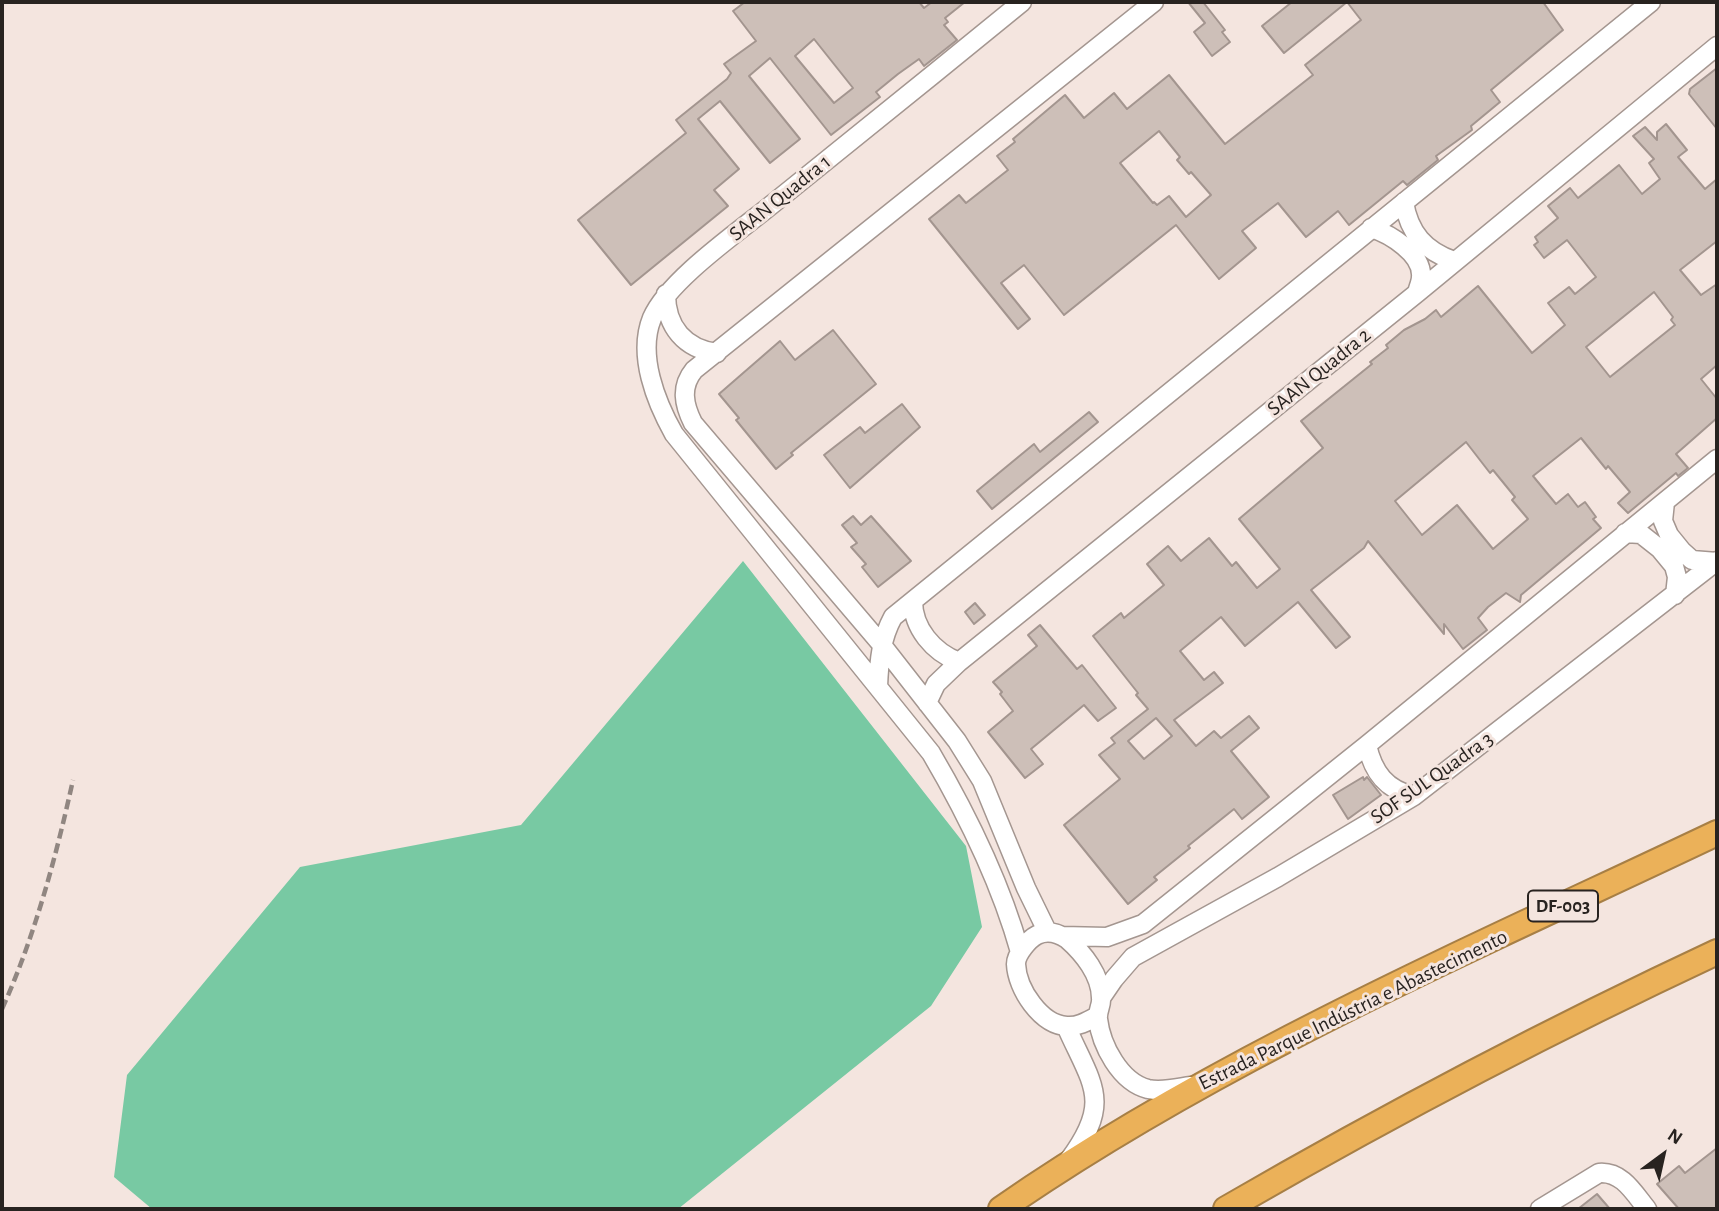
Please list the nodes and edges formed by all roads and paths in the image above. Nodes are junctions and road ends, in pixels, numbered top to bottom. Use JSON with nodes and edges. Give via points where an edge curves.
{"nodes":[{"id":1,"x":1022,"y":2,"type":"edge"},
{"id":2,"x":1154,"y":2,"type":"edge"},
{"id":3,"x":1651,"y":2,"type":"edge"},
{"id":4,"x":1717,"y":46,"type":"edge"},
{"id":5,"x":1404,"y":202,"type":"junction"},
{"id":6,"x":1371,"y":228,"type":"junction"},
{"id":7,"x":1454,"y":261,"type":"junction"},
{"id":8,"x":1417,"y":293,"type":"junction"},
{"id":9,"x":666,"y":294,"type":"junction"},
{"id":10,"x":717,"y":353,"type":"junction"},
{"id":11,"x":1717,"y":458,"type":"edge"},
{"id":12,"x":1665,"y":502,"type":"junction"},
{"id":13,"x":1625,"y":533,"type":"junction"},
{"id":14,"x":1717,"y":561,"type":"edge"},
{"id":15,"x":1675,"y":595,"type":"junction"},
{"id":16,"x":913,"y":601,"type":"junction"},
{"id":17,"x":894,"y":617,"type":"junction"},
{"id":18,"x":859,"y":619,"type":"junction"},
{"id":19,"x":882,"y":645,"type":"junction"},
{"id":20,"x":959,"y":662,"type":"junction"},
{"id":21,"x":878,"y":687,"type":"junction"},
{"id":22,"x":927,"y":704,"type":"junction"},
{"id":23,"x":1367,"y":745,"type":"junction"},
{"id":24,"x":1414,"y":796,"type":"junction"},
{"id":25,"x":1717,"y":833,"type":"edge"},
{"id":26,"x":1055,"y":934,"type":"junction"},
{"id":27,"x":1020,"y":952,"type":"junction"},
{"id":28,"x":1717,"y":952,"type":"edge"},
{"id":29,"x":1101,"y":998,"type":"junction"},
{"id":30,"x":1097,"y":1016,"type":"junction"},
{"id":31,"x":1066,"y":1026,"type":"junction"},
{"id":32,"x":1201,"y":1084,"type":"junction"},
{"id":33,"x":1064,"y":1165,"type":"junction"},
{"id":34,"x":1001,"y":1209,"type":"edge"},
{"id":35,"x":1226,"y":1209,"type":"edge"},
{"id":36,"x":1540,"y":1209,"type":"edge"},
{"id":37,"x":1647,"y":1209,"type":"edge"}],
"edges":[{"from":1,"to":9,"type":"street","name":"SAAN Quadra 1"},
{"from":2,"to":10,"type":"street"},
{"from":3,"to":5,"type":"street"},
{"from":4,"to":7,"type":"street","name":"SAAN Quadra 2"},
{"from":5,"to":6,"type":"street"},
{"from":5,"to":7,"type":"street","via":[[1420,241]]},
{"from":6,"to":8,"type":"street","via":[[1397,238],[1406,248],[1422,276]]},
{"from":6,"to":16,"type":"street"},
{"from":7,"to":8,"type":"street","name":"SAAN Quadra 2"},
{"from":8,"to":20,"type":"street","name":"SAAN Quadra 2"},
{"from":9,"to":10,"type":"street","via":[[666,311],[680,334],[698,349]]},
{"from":9,"to":21,"type":"street","name":"SAAN Quadra 1","via":[[649,327],[649,364],[658,401],[682,446]]},
{"from":10,"to":18,"type":"street","via":[[694,370],[687,382],[685,404],[693,423]]},
{"from":11,"to":12,"type":"street"},
{"from":12,"to":13,"type":"street"},
{"from":12,"to":14,"type":"street","via":[[1663,521],[1682,551],[1692,560]]},
{"from":13,"to":15,"type":"street","via":[[1640,534],[1674,566]]},
{"from":13,"to":23,"type":"street"},
{"from":14,"to":15,"type":"street","name":"SOF SUL Quadra 3"},
{"from":15,"to":24,"type":"street","name":"SOF SUL Quadra 3"},
{"from":16,"to":17,"type":"street"},
{"from":16,"to":20,"type":"street","via":[[913,616],[927,639]]},
{"from":17,"to":18,"type":"street"},
{"from":17,"to":19,"type":"street"},
{"from":18,"to":19,"type":"street"},
{"from":19,"to":21,"type":"street"},
{"from":19,"to":22,"type":"street"},
{"from":20,"to":22,"type":"street","name":"SAAN Quadra 2","via":[[936,684]]},
{"from":21,"to":27,"type":"street","name":"SAAN Quadra 1","via":[[931,753],[961,804],[990,867]]},
{"from":22,"to":26,"type":"street","via":[[982,781],[1026,888]]},
{"from":23,"to":24,"type":"street","via":[[1383,781]]},
{"from":23,"to":26,"type":"street","via":[[1143,924],[1107,937]]},
{"from":24,"to":29,"type":"street","name":"SOF SUL Quadra 3","via":[[1133,957]]},
{"from":25,"to":32,"type":"highway","name":"Estrada Parque Indústria e Abastecimento","number":"DF-003"},
{"from":26,"to":27,"type":"street","via":[[1034,935]]},
{"from":26,"to":29,"type":"street","via":[[1077,948],[1088,962]]},
{"from":27,"to":31,"type":"street","via":[[1016,964],[1030,1003],[1043,1016]]},
{"from":28,"to":35,"type":"highway","via":[[1330,1149]]},
{"from":29,"to":30,"type":"street"},
{"from":30,"to":31,"type":"street"},
{"from":30,"to":32,"type":"street","via":[[1113,1060],[1138,1084],[1164,1090]]},
{"from":31,"to":33,"type":"street","via":[[1096,1099],[1090,1127]]},
{"from":32,"to":33,"type":"highway","name":"Estrada Parque Indústria e Abastecimento","number":"DF-003"},
{"from":33,"to":34,"type":"highway","name":"Estrada Parque Indústria e Abastecimento","number":"DF-003"},
{"from":36,"to":37,"type":"street","via":[[1606,1172],[1625,1183]]}]}
